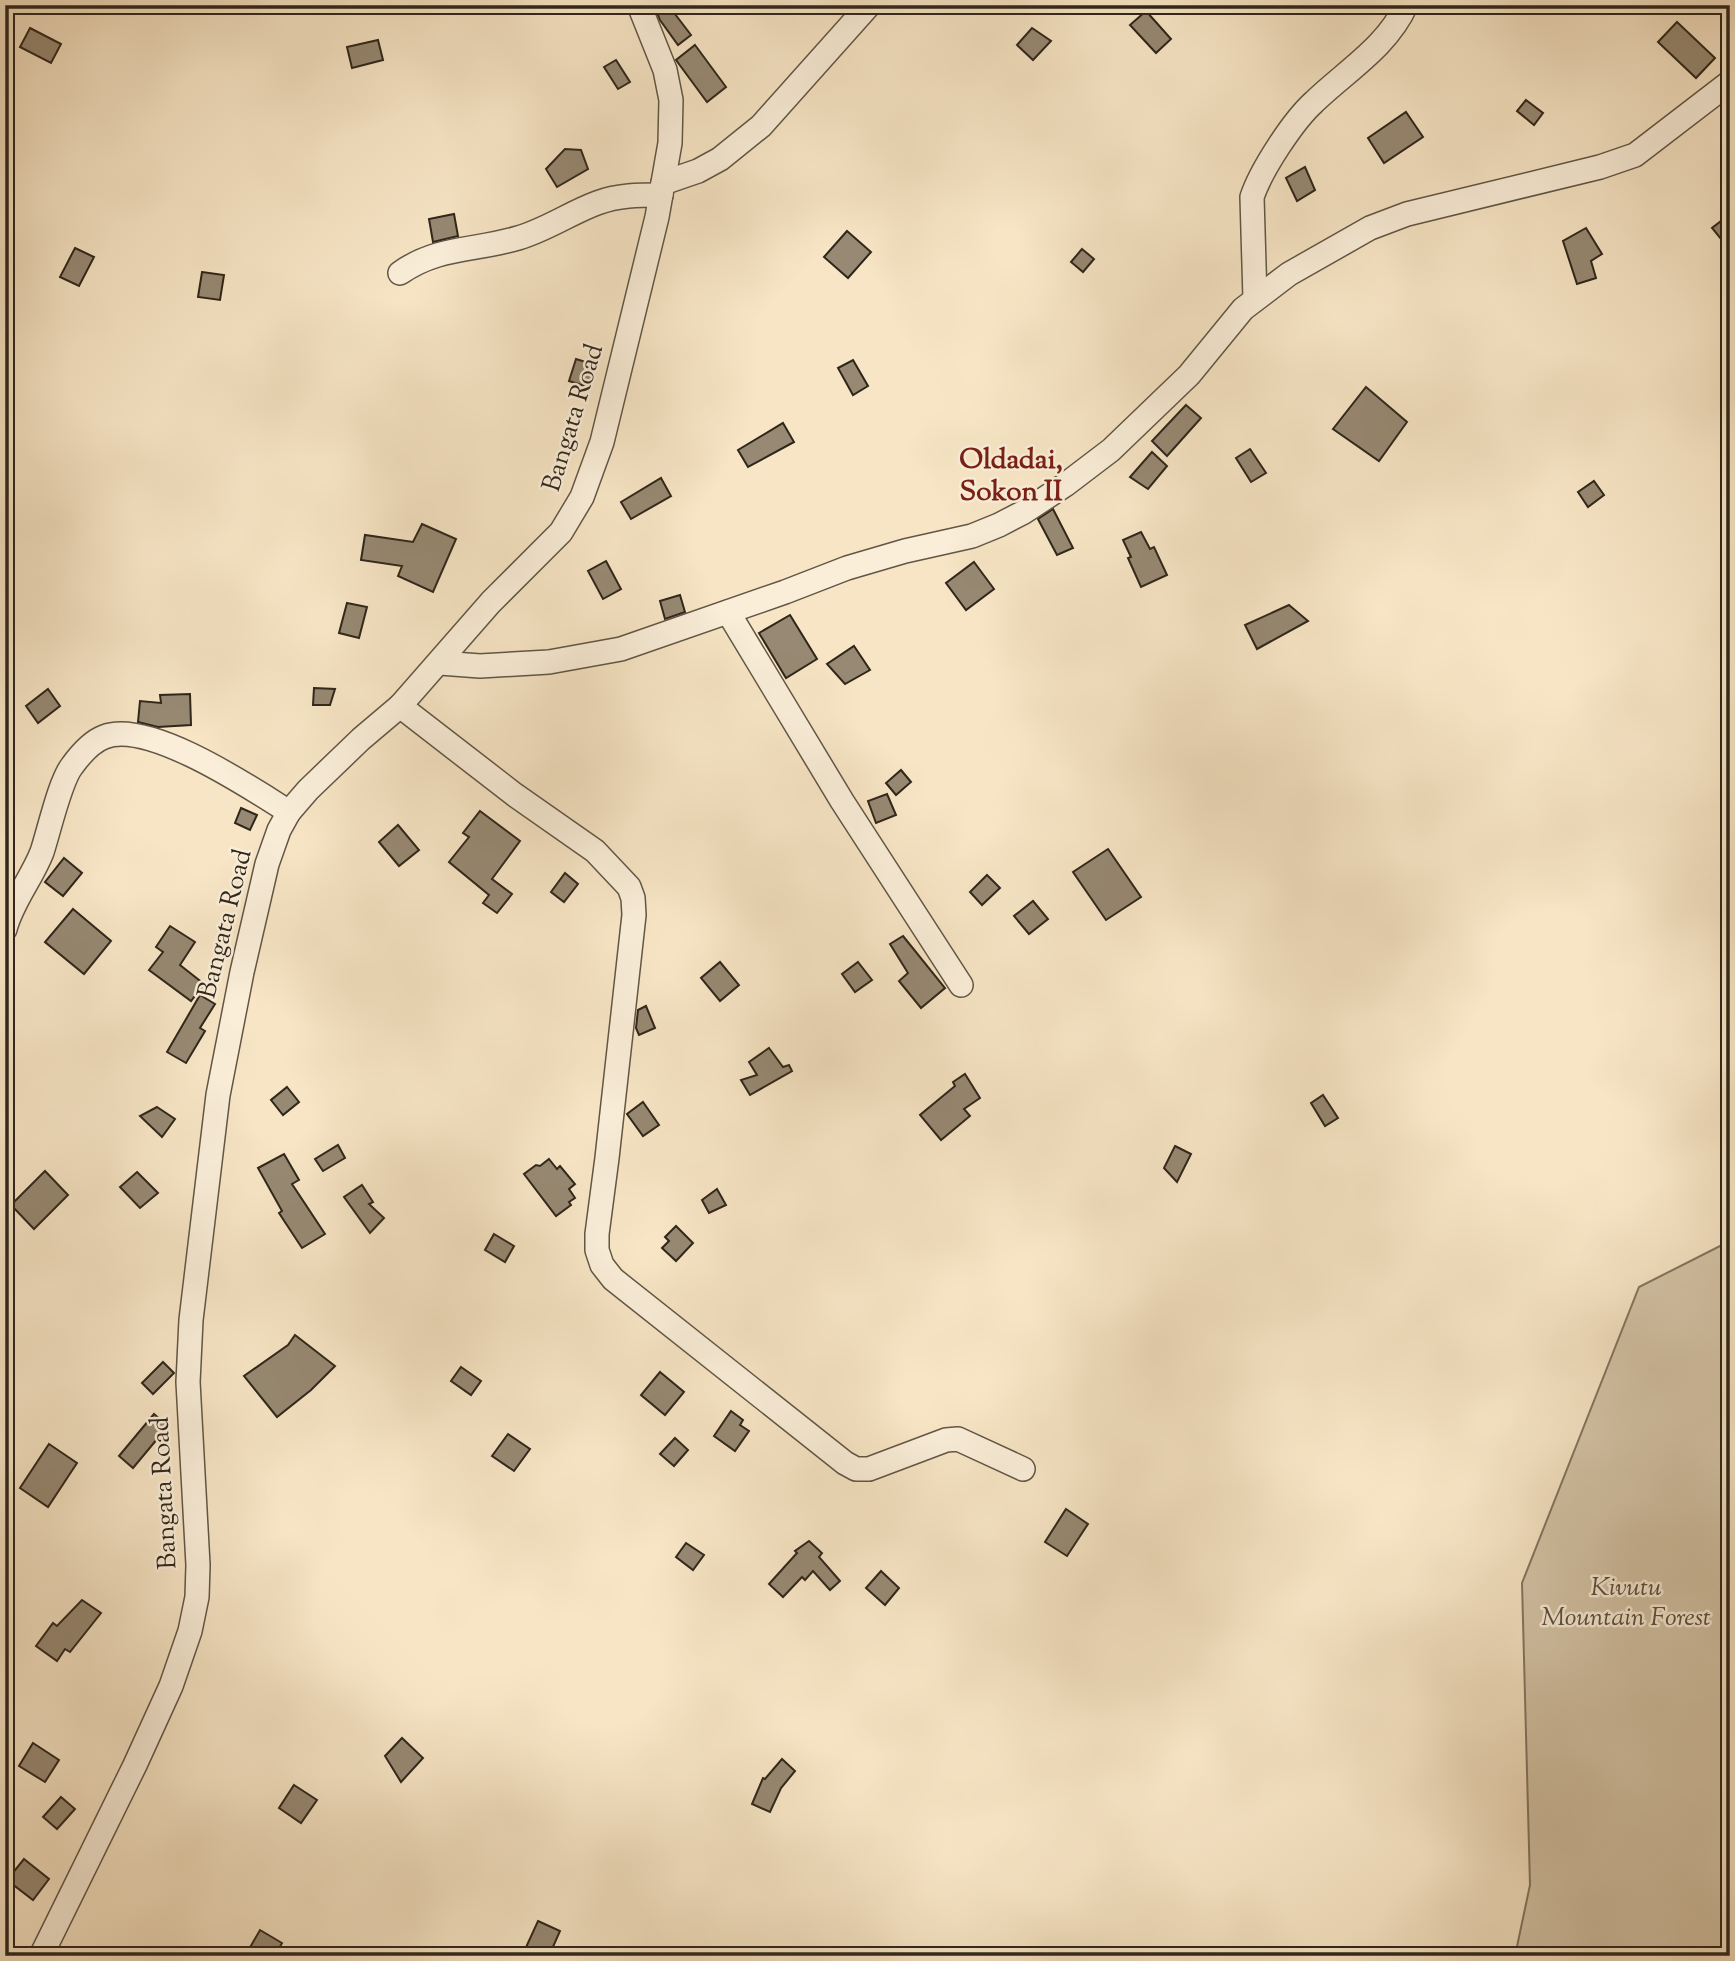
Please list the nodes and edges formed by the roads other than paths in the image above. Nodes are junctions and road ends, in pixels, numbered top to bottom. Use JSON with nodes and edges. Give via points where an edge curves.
{"nodes":[{"id":1,"x":639,"y":5,"type":"edge"},
{"id":2,"x":869,"y":5,"type":"edge"},
{"id":3,"x":1406,"y":5,"type":"edge"},
{"id":4,"x":1730,"y":82,"type":"edge"},
{"id":5,"x":662,"y":189,"type":"junction"},
{"id":6,"x":400,"y":273,"type":"dead end"},
{"id":7,"x":1255,"y":299,"type":"junction"},
{"id":8,"x":727,"y":612,"type":"junction"},
{"id":9,"x":439,"y":663,"type":"junction"},
{"id":10,"x":400,"y":706,"type":"junction"},
{"id":11,"x":289,"y":812,"type":"junction"},
{"id":12,"x":5,"y":929,"type":"edge"},
{"id":13,"x":961,"y":985,"type":"dead end"},
{"id":14,"x":1023,"y":1469,"type":"dead end"},
{"id":15,"x":41,"y":1956,"type":"edge"}],
"edges":[{"from":1,"to":5,"type":"street","name":"Bangata Road","via":[[666,71],[671,100]]},
{"from":2,"to":5,"type":"street","via":[[761,126],[720,159]]},
{"from":3,"to":7,"type":"street","via":[[1392,31],[1312,104],[1258,181],[1252,197]]},
{"from":4,"to":7,"type":"street","via":[[1635,155],[1407,214],[1289,274]]},
{"from":5,"to":6,"type":"street","via":[[597,203],[522,237],[439,253]]},
{"from":5,"to":9,"type":"street","name":"Bangata Road","via":[[602,442],[582,497],[561,532]]},
{"from":7,"to":8,"type":"street","via":[[1233,318],[1189,375],[1111,450],[1024,512],[972,536],[847,568]]},
{"from":8,"to":9,"type":"street","via":[[621,649],[549,662]]},
{"from":8,"to":13,"type":"street"},
{"from":9,"to":10,"type":"street","name":"Bangata Road"},
{"from":10,"to":11,"type":"street","name":"Bangata Road"},
{"from":10,"to":14,"type":"street","via":[[594,851],[629,887],[634,915],[597,1234],[602,1265],[613,1279],[856,1469],[869,1469],[958,1439]]},
{"from":11,"to":12,"type":"street","via":[[225,772],[150,738],[104,737],[69,768],[41,852]]},
{"from":11,"to":15,"type":"street","name":"Bangata Road","via":[[267,864],[239,983],[218,1095],[198,1251],[188,1382],[198,1565],[190,1631],[171,1686]]}]}
